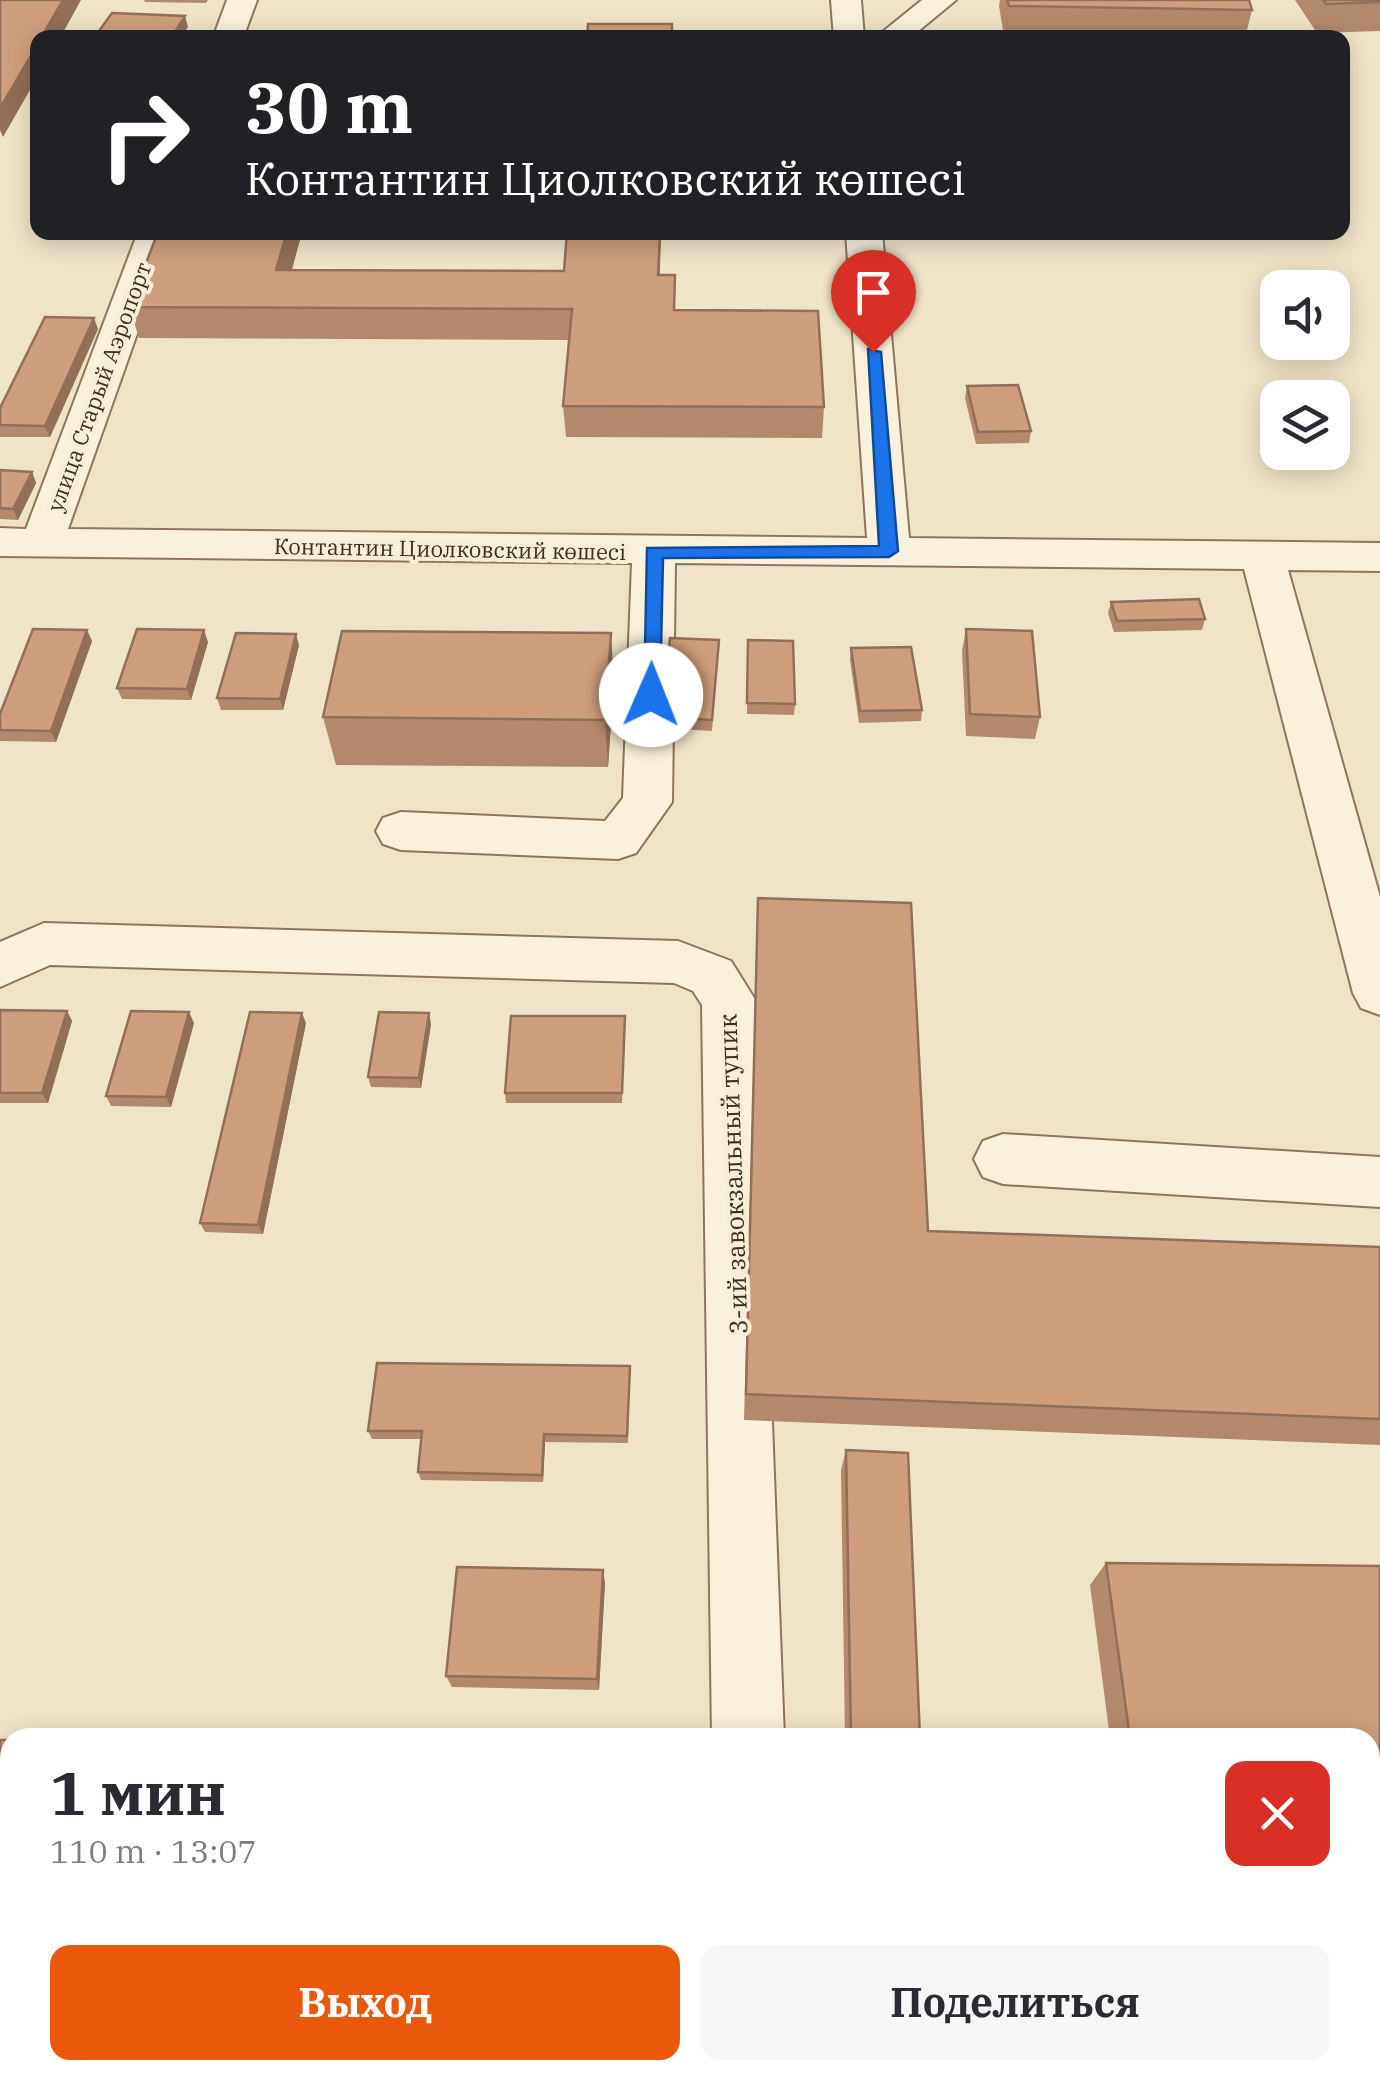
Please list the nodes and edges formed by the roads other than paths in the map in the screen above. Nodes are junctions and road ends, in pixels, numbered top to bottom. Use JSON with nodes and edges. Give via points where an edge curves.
{"nodes":[{"id":1,"x":242,"y":0,"type":"edge"},
{"id":2,"x":846,"y":0,"type":"edge"},
{"id":3,"x":940,"y":0,"type":"edge"},
{"id":4,"x":231,"y":30,"type":"edge"},
{"id":5,"x":848,"y":30,"type":"edge"},
{"id":6,"x":901,"y":30,"type":"edge"},
{"id":7,"x":153,"y":240,"type":"edge"},
{"id":8,"x":865,"y":240,"type":"edge"},
{"id":9,"x":21,"y":542,"type":"edge"},
{"id":10,"x":889,"y":551,"type":"junction"},
{"id":11,"x":654,"y":552,"type":"junction"},
{"id":12,"x":1262,"y":556,"type":"junction"},
{"id":13,"x":1380,"y":557,"type":"edge"},
{"id":14,"x":401,"y":830,"type":"dead end"},
{"id":15,"x":0,"y":966,"type":"edge"},
{"id":16,"x":1380,"y":993,"type":"edge"},
{"id":17,"x":1003,"y":1159,"type":"dead end"},
{"id":18,"x":1380,"y":1182,"type":"edge"},
{"id":19,"x":748,"y":1728,"type":"edge"}],
"edges":[{"from":1,"to":4,"type":"street"},
{"from":2,"to":5,"type":"street"},
{"from":3,"to":6,"type":"street"},
{"from":7,"to":9,"type":"street","name":"улица Старый Аэропорт"},
{"from":8,"to":10,"type":"street"},
{"from":9,"to":11,"type":"street","name":"Контантин Циолковский көшесі"},
{"from":10,"to":11,"type":"street","name":"Контантин Циолковский көшесі"},
{"from":10,"to":12,"type":"street","name":"Контантин Циолковский көшесі"},
{"from":11,"to":14,"type":"street","via":[[647,802],[618,840]]},
{"from":12,"to":13,"type":"street","name":"Контантин Циолковский көшесі"},
{"from":12,"to":16,"type":"street"},
{"from":15,"to":19,"type":"street","name":"3-ий завокзальный тупик","via":[[44,944],[678,962],[712,976],[729,1001]]},
{"from":17,"to":18,"type":"street"}]}
